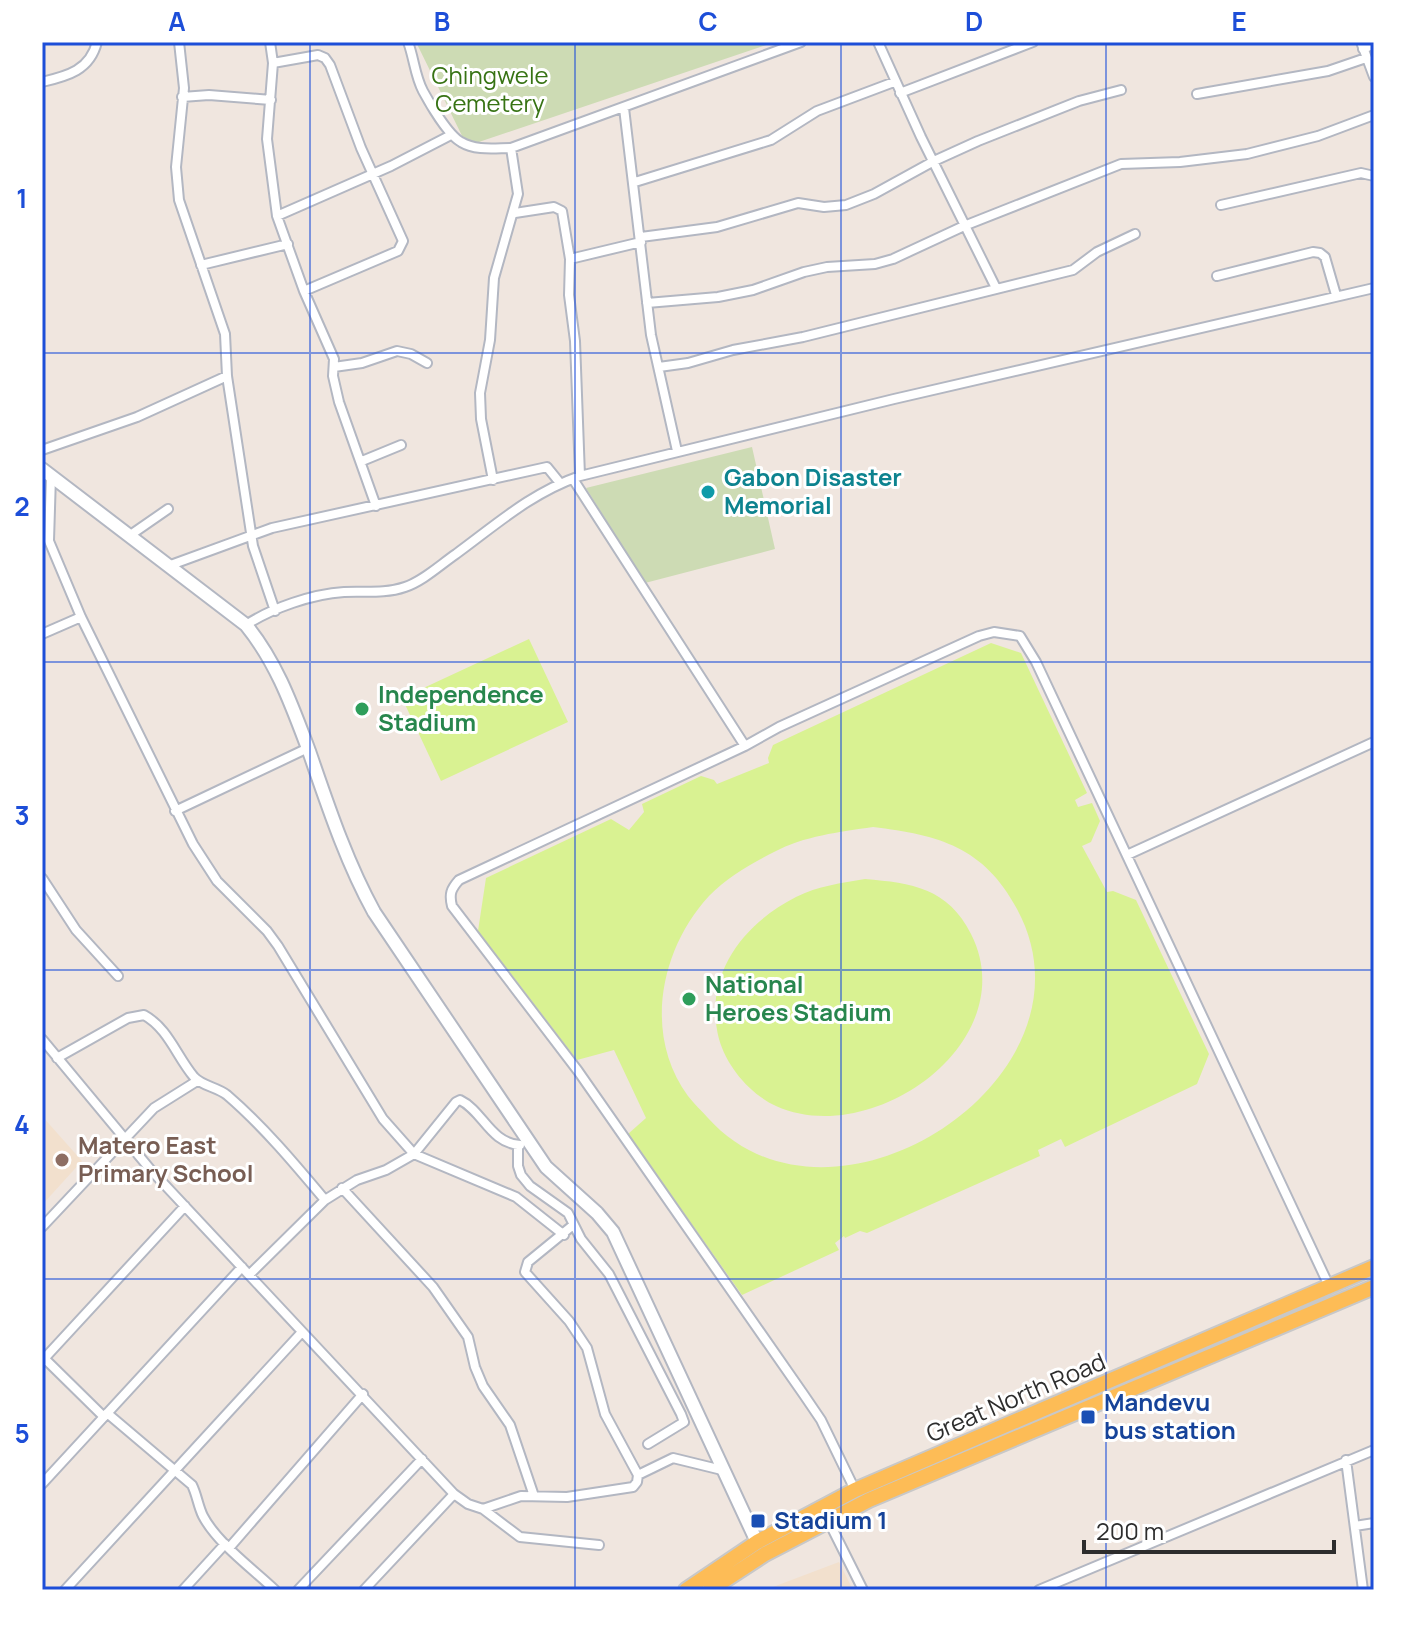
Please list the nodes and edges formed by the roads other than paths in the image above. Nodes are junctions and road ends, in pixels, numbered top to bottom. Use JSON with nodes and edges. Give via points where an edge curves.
{"nodes":[{"id":1,"x":97,"y":42,"type":"edge"},
{"id":2,"x":179,"y":42,"type":"edge"},
{"id":3,"x":270,"y":42,"type":"edge"},
{"id":4,"x":408,"y":42,"type":"edge"},
{"id":5,"x":801,"y":42,"type":"edge"},
{"id":6,"x":878,"y":42,"type":"edge"},
{"id":7,"x":1033,"y":42,"type":"edge"},
{"id":8,"x":1374,"y":44,"type":"edge"},
{"id":9,"x":1363,"y":49,"type":"edge"},
{"id":10,"x":273,"y":63,"type":"junction"},
{"id":11,"x":1374,"y":77,"type":"edge"},
{"id":12,"x":42,"y":82,"type":"edge"},
{"id":13,"x":894,"y":82,"type":"junction"},
{"id":14,"x":1121,"y":90,"type":"dead end"},
{"id":15,"x":900,"y":93,"type":"junction"},
{"id":16,"x":1197,"y":94,"type":"dead end"},
{"id":17,"x":182,"y":97,"type":"junction"},
{"id":18,"x":271,"y":100,"type":"junction"},
{"id":19,"x":624,"y":108,"type":"junction"},
{"id":20,"x":1374,"y":115,"type":"edge"},
{"id":21,"x":451,"y":135,"type":"junction"},
{"id":22,"x":511,"y":148,"type":"junction"},
{"id":23,"x":934,"y":161,"type":"junction"},
{"id":24,"x":372,"y":173,"type":"junction"},
{"id":25,"x":1374,"y":176,"type":"edge"},
{"id":26,"x":635,"y":182,"type":"junction"},
{"id":27,"x":1221,"y":205,"type":"dead end"},
{"id":28,"x":515,"y":213,"type":"junction"},
{"id":29,"x":277,"y":216,"type":"junction"},
{"id":30,"x":964,"y":226,"type":"junction"},
{"id":31,"x":1135,"y":234,"type":"dead end"},
{"id":32,"x":641,"y":240,"type":"junction"},
{"id":33,"x":288,"y":244,"type":"junction"},
{"id":34,"x":570,"y":259,"type":"junction"},
{"id":35,"x":201,"y":265,"type":"junction"},
{"id":36,"x":1217,"y":276,"type":"dead end"},
{"id":37,"x":996,"y":288,"type":"junction"},
{"id":38,"x":1374,"y":288,"type":"edge"},
{"id":39,"x":304,"y":291,"type":"junction"},
{"id":40,"x":1336,"y":295,"type":"junction"},
{"id":41,"x":647,"y":303,"type":"junction"},
{"id":42,"x":427,"y":363,"type":"dead end"},
{"id":43,"x":334,"y":367,"type":"junction"},
{"id":44,"x":659,"y":367,"type":"junction"},
{"id":45,"x":227,"y":376,"type":"junction"},
{"id":46,"x":401,"y":445,"type":"dead end"},
{"id":47,"x":42,"y":450,"type":"edge"},
{"id":48,"x":677,"y":451,"type":"junction"},
{"id":49,"x":362,"y":461,"type":"junction"},
{"id":50,"x":47,"y":472,"type":"edge"},
{"id":51,"x":576,"y":478,"type":"junction"},
{"id":52,"x":493,"y":480,"type":"junction"},
{"id":53,"x":560,"y":483,"type":"junction"},
{"id":54,"x":376,"y":506,"type":"junction"},
{"id":55,"x":168,"y":509,"type":"dead end"},
{"id":56,"x":251,"y":533,"type":"junction"},
{"id":57,"x":129,"y":536,"type":"junction"},
{"id":58,"x":168,"y":566,"type":"junction"},
{"id":59,"x":275,"y":611,"type":"junction"},
{"id":60,"x":81,"y":617,"type":"junction"},
{"id":61,"x":246,"y":625,"type":"junction"},
{"id":62,"x":42,"y":634,"type":"edge"},
{"id":63,"x":1374,"y":742,"type":"edge"},
{"id":64,"x":745,"y":746,"type":"junction"},
{"id":65,"x":308,"y":748,"type":"junction"},
{"id":66,"x":175,"y":811,"type":"junction"},
{"id":67,"x":1127,"y":855,"type":"junction"},
{"id":68,"x":42,"y":878,"type":"edge"},
{"id":69,"x":118,"y":976,"type":"dead end"},
{"id":70,"x":42,"y":1039,"type":"edge"},
{"id":71,"x":57,"y":1058,"type":"junction"},
{"id":72,"x":197,"y":1081,"type":"junction"},
{"id":73,"x":124,"y":1138,"type":"junction"},
{"id":74,"x":523,"y":1144,"type":"junction"},
{"id":75,"x":414,"y":1154,"type":"junction"},
{"id":76,"x":342,"y":1188,"type":"junction"},
{"id":77,"x":325,"y":1200,"type":"junction"},
{"id":78,"x":185,"y":1206,"type":"junction"},
{"id":79,"x":572,"y":1226,"type":"junction"},
{"id":80,"x":42,"y":1227,"type":"edge"},
{"id":81,"x":564,"y":1235,"type":"junction"},
{"id":82,"x":242,"y":1267,"type":"junction"},
{"id":83,"x":1374,"y":1267,"type":"edge"},
{"id":84,"x":249,"y":1275,"type":"junction"},
{"id":85,"x":1374,"y":1287,"type":"edge"},
{"id":86,"x":1330,"y":1288,"type":"junction"},
{"id":87,"x":302,"y":1332,"type":"junction"},
{"id":88,"x":43,"y":1359,"type":"edge"},
{"id":89,"x":363,"y":1394,"type":"junction"},
{"id":90,"x":106,"y":1415,"type":"junction"},
{"id":91,"x":648,"y":1444,"type":"dead end"},
{"id":92,"x":1374,"y":1450,"type":"edge"},
{"id":93,"x":422,"y":1459,"type":"junction"},
{"id":94,"x":1346,"y":1460,"type":"junction"},
{"id":95,"x":176,"y":1470,"type":"junction"},
{"id":96,"x":722,"y":1470,"type":"junction"},
{"id":97,"x":638,"y":1475,"type":"junction"},
{"id":98,"x":42,"y":1484,"type":"edge"},
{"id":99,"x":855,"y":1490,"type":"junction"},
{"id":100,"x":454,"y":1494,"type":"junction"},
{"id":101,"x":534,"y":1496,"type":"junction"},
{"id":102,"x":483,"y":1509,"type":"junction"},
{"id":103,"x":828,"y":1520,"type":"junction"},
{"id":104,"x":1374,"y":1523,"type":"edge"},
{"id":105,"x":1355,"y":1526,"type":"junction"},
{"id":106,"x":757,"y":1542,"type":"junction"},
{"id":107,"x":599,"y":1545,"type":"dead end"},
{"id":108,"x":227,"y":1546,"type":"junction"},
{"id":109,"x":1374,"y":1585,"type":"edge"},
{"id":110,"x":1043,"y":1589,"type":"edge"},
{"id":111,"x":1363,"y":1589,"type":"edge"},
{"id":112,"x":65,"y":1590,"type":"edge"},
{"id":113,"x":183,"y":1590,"type":"edge"},
{"id":114,"x":275,"y":1590,"type":"edge"},
{"id":115,"x":298,"y":1590,"type":"edge"},
{"id":116,"x":364,"y":1590,"type":"edge"},
{"id":117,"x":686,"y":1590,"type":"edge"},
{"id":118,"x":710,"y":1590,"type":"edge"},
{"id":119,"x":863,"y":1590,"type":"edge"}],
"edges":[{"from":1,"to":12,"type":"street","via":[[92,58],[75,72]]},
{"from":2,"to":17,"type":"street"},
{"from":3,"to":10,"type":"street"},
{"from":4,"to":21,"type":"street","via":[[423,91]]},
{"from":5,"to":19,"type":"street"},
{"from":6,"to":13,"type":"street"},
{"from":7,"to":15,"type":"street"},
{"from":8,"to":9,"type":"street"},
{"from":9,"to":11,"type":"street"},
{"from":9,"to":16,"type":"street","via":[[1328,71]]},
{"from":10,"to":18,"type":"street"},
{"from":10,"to":24,"type":"street","via":[[325,58]]},
{"from":13,"to":15,"type":"street"},
{"from":13,"to":26,"type":"street","via":[[817,111],[771,140]]},
{"from":14,"to":23,"type":"street","via":[[1079,101]]},
{"from":15,"to":23,"type":"street"},
{"from":17,"to":18,"type":"street"},
{"from":17,"to":35,"type":"street","via":[[179,200]]},
{"from":18,"to":29,"type":"street","via":[[267,139]]},
{"from":19,"to":22,"type":"street"},
{"from":19,"to":26,"type":"street"},
{"from":20,"to":30,"type":"street","via":[[1247,154],[1121,164]]},
{"from":21,"to":22,"type":"street","via":[[478,148]]},
{"from":21,"to":24,"type":"street"},
{"from":22,"to":28,"type":"street","via":[[518,194]]},
{"from":23,"to":30,"type":"street"},
{"from":23,"to":32,"type":"street","via":[[846,205],[798,203],[717,227]]},
{"from":24,"to":29,"type":"street"},
{"from":24,"to":39,"type":"street","via":[[401,232],[398,251]]},
{"from":25,"to":27,"type":"street","via":[[1361,173]]},
{"from":26,"to":32,"type":"street"},
{"from":28,"to":34,"type":"street","via":[[562,211]]},
{"from":28,"to":52,"type":"street","via":[[499,252],[480,393]]},
{"from":29,"to":33,"type":"street"},
{"from":30,"to":37,"type":"street"},
{"from":30,"to":41,"type":"street","via":[[875,264],[827,267],[741,292]]},
{"from":31,"to":37,"type":"street","via":[[1073,270]]},
{"from":32,"to":34,"type":"street"},
{"from":32,"to":41,"type":"street"},
{"from":33,"to":35,"type":"street"},
{"from":33,"to":39,"type":"street"},
{"from":34,"to":51,"type":"street"},
{"from":35,"to":45,"type":"street","via":[[225,334]]},
{"from":36,"to":40,"type":"street","via":[[1320,253]]},
{"from":37,"to":44,"type":"street"},
{"from":38,"to":40,"type":"street"},
{"from":39,"to":43,"type":"street"},
{"from":40,"to":48,"type":"street"},
{"from":41,"to":44,"type":"street"},
{"from":42,"to":43,"type":"street","via":[[397,351]]},
{"from":43,"to":49,"type":"street","via":[[339,402]]},
{"from":44,"to":48,"type":"street"},
{"from":45,"to":47,"type":"street","via":[[137,417]]},
{"from":45,"to":56,"type":"street"},
{"from":46,"to":49,"type":"street"},
{"from":48,"to":51,"type":"street"},
{"from":49,"to":54,"type":"street"},
{"from":50,"to":57,"type":"street"},
{"from":50,"to":60,"type":"street","via":[[49,541]]},
{"from":51,"to":53,"type":"street"},
{"from":51,"to":64,"type":"street"},
{"from":52,"to":53,"type":"street","via":[[547,467]]},
{"from":52,"to":54,"type":"street"},
{"from":53,"to":59,"type":"street","via":[[528,499],[406,587],[341,592]]},
{"from":54,"to":56,"type":"street"},
{"from":55,"to":57,"type":"street"},
{"from":56,"to":58,"type":"street"},
{"from":56,"to":59,"type":"street"},
{"from":57,"to":58,"type":"street"},
{"from":58,"to":61,"type":"street"},
{"from":59,"to":61,"type":"street"},
{"from":60,"to":62,"type":"street"},
{"from":60,"to":66,"type":"street"},
{"from":61,"to":65,"type":"street","via":[[265,648]]},
{"from":63,"to":67,"type":"street"},
{"from":64,"to":67,"type":"street","via":[[979,636],[1020,636]]},
{"from":64,"to":99,"type":"street","via":[[459,880],[449,895],[804,1395]]},
{"from":65,"to":66,"type":"street"},
{"from":65,"to":74,"type":"street","via":[[352,870],[374,912],[487,1077]]},
{"from":66,"to":75,"type":"street","via":[[217,881],[278,946],[383,1119]]},
{"from":67,"to":86,"type":"street"},
{"from":68,"to":69,"type":"street","via":[[76,930]]},
{"from":70,"to":71,"type":"street"},
{"from":71,"to":72,"type":"street","via":[[128,1018],[144,1015],[165,1034]]},
{"from":71,"to":73,"type":"street"},
{"from":72,"to":73,"type":"street","via":[[165,1100]]},
{"from":72,"to":77,"type":"street","via":[[224,1092]]},
{"from":73,"to":78,"type":"street"},
{"from":73,"to":80,"type":"street"},
{"from":74,"to":75,"type":"street","via":[[493,1132],[460,1100]]},
{"from":74,"to":79,"type":"street","via":[[521,1175],[560,1205]]},
{"from":74,"to":96,"type":"street","via":[[613,1232]]},
{"from":75,"to":76,"type":"street"},
{"from":75,"to":81,"type":"street","via":[[516,1197]]},
{"from":76,"to":77,"type":"street"},
{"from":76,"to":101,"type":"street","via":[[433,1287],[468,1337],[483,1386],[510,1425]]},
{"from":77,"to":84,"type":"street"},
{"from":78,"to":82,"type":"street"},
{"from":78,"to":88,"type":"street"},
{"from":79,"to":81,"type":"street"},
{"from":79,"to":91,"type":"street","via":[[609,1274],[683,1418]]},
{"from":81,"to":97,"type":"street","via":[[528,1262],[525,1272],[587,1348],[602,1405]]},
{"from":82,"to":84,"type":"street"},
{"from":82,"to":90,"type":"street"},
{"from":83,"to":86,"type":"main road","name":"Great North Road"},
{"from":84,"to":87,"type":"street"},
{"from":85,"to":103,"type":"main road","name":"Great North Road"},
{"from":86,"to":99,"type":"main road","name":"Great North Road"},
{"from":87,"to":89,"type":"street"},
{"from":87,"to":95,"type":"street"},
{"from":88,"to":90,"type":"street"},
{"from":89,"to":93,"type":"street"},
{"from":89,"to":108,"type":"street"},
{"from":90,"to":95,"type":"street"},
{"from":90,"to":98,"type":"street"},
{"from":92,"to":94,"type":"street"},
{"from":93,"to":100,"type":"street"},
{"from":93,"to":115,"type":"street"},
{"from":94,"to":105,"type":"street"},
{"from":94,"to":110,"type":"street"},
{"from":95,"to":108,"type":"street","via":[[192,1485],[204,1518]]},
{"from":95,"to":112,"type":"street"},
{"from":96,"to":97,"type":"street","via":[[673,1458]]},
{"from":96,"to":106,"type":"street"},
{"from":97,"to":101,"type":"street","via":[[633,1487]]},
{"from":99,"to":106,"type":"main road","name":"Great North Road"},
{"from":100,"to":102,"type":"street"},
{"from":100,"to":116,"type":"street"},
{"from":101,"to":102,"type":"street"},
{"from":102,"to":107,"type":"street","via":[[520,1537]]},
{"from":103,"to":118,"type":"main road","name":"Great North Road"},
{"from":103,"to":119,"type":"street"},
{"from":104,"to":105,"type":"street"},
{"from":105,"to":111,"type":"street"},
{"from":106,"to":117,"type":"main road","name":"Great North Road"},
{"from":108,"to":113,"type":"street"},
{"from":108,"to":114,"type":"street"},
{"from":109,"to":111,"type":"street"}]}
